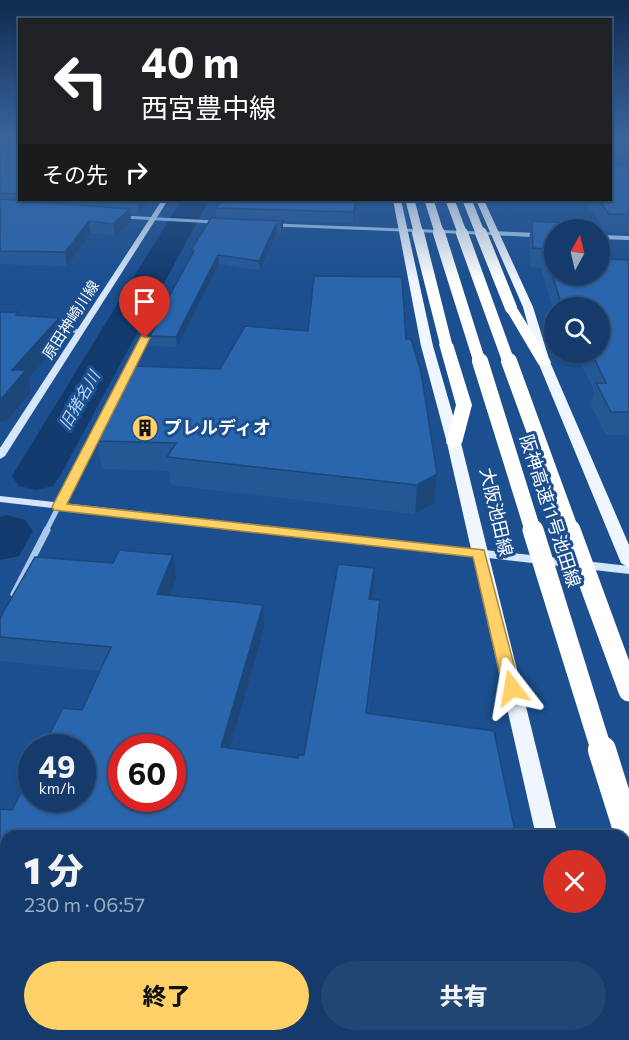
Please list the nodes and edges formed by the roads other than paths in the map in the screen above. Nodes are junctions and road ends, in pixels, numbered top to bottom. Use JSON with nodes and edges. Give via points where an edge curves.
{"nodes":[{"id":1,"x":164,"y":201,"type":"edge"},
{"id":2,"x":397,"y":201,"type":"edge"},
{"id":3,"x":410,"y":201,"type":"edge"},
{"id":4,"x":429,"y":201,"type":"edge"},
{"id":5,"x":450,"y":201,"type":"edge"},
{"id":6,"x":467,"y":201,"type":"edge"},
{"id":7,"x":480,"y":201,"type":"edge"},
{"id":8,"x":118,"y":216,"type":"edge"},
{"id":9,"x":153,"y":219,"type":"junction"},
{"id":10,"x":216,"y":222,"type":"edge"},
{"id":11,"x":275,"y":225,"type":"edge"},
{"id":12,"x":403,"y":230,"type":"junction"},
{"id":13,"x":495,"y":233,"type":"junction"},
{"id":14,"x":544,"y":235,"type":"edge"},
{"id":15,"x":610,"y":237,"type":"edge"},
{"id":16,"x":629,"y":238,"type":"edge"},
{"id":17,"x":46,"y":329,"type":"edge"},
{"id":18,"x":80,"y":331,"type":"junction"},
{"id":19,"x":145,"y":338,"type":"dead end"},
{"id":20,"x":544,"y":362,"type":"joint"},
{"id":21,"x":544,"y":363,"type":"edge"},
{"id":22,"x":454,"y":443,"type":"junction"},
{"id":23,"x":0,"y":456,"type":"edge"},
{"id":24,"x":0,"y":499,"type":"edge"},
{"id":25,"x":59,"y":507,"type":"junction"},
{"id":26,"x":479,"y":554,"type":"junction"},
{"id":27,"x":629,"y":563,"type":"edge"},
{"id":28,"x":629,"y":570,"type":"edge"},
{"id":29,"x":11,"y":601,"type":"edge"},
{"id":30,"x":629,"y":691,"type":"edge"},
{"id":31,"x":546,"y":830,"type":"edge"},
{"id":32,"x":627,"y":830,"type":"edge"}],
"edges":[{"from":1,"to":9,"type":"street","name":"原田神崎川線"},
{"from":2,"to":12,"type":"main road","name":"大阪池田線"},
{"from":3,"to":22,"type":"highway","bridge":true,"via":[[464,405]]},
{"from":4,"to":32,"type":"highway","name":"阪神高速11号池田線","bridge":true},
{"from":5,"to":30,"type":"highway","name":"阪神高速11号池田線","bridge":true},
{"from":6,"to":20,"type":"highway","bridge":true,"via":[[511,308]]},
{"from":7,"to":13,"type":"main road"},
{"from":8,"to":9,"type":"street"},
{"from":9,"to":10,"type":"street"},
{"from":9,"to":18,"type":"street","name":"原田神崎川線"},
{"from":11,"to":12,"type":"street"},
{"from":12,"to":13,"type":"street"},
{"from":12,"to":22,"type":"main road","name":"大阪池田線","via":[[427,346]]},
{"from":13,"to":14,"type":"street"},
{"from":13,"to":20,"type":"main road","via":[[528,308]]},
{"from":15,"to":16,"type":"street"},
{"from":17,"to":18,"type":"street"},
{"from":18,"to":23,"type":"street","name":"原田神崎川線"},
{"from":19,"to":25,"type":"street"},
{"from":21,"to":27,"type":"main road"},
{"from":22,"to":26,"type":"main road","name":"大阪池田線"},
{"from":24,"to":25,"type":"street"},
{"from":25,"to":26,"type":"street"},
{"from":25,"to":29,"type":"street"},
{"from":26,"to":28,"type":"street"},
{"from":26,"to":31,"type":"main road","name":"大阪池田線"}]}
